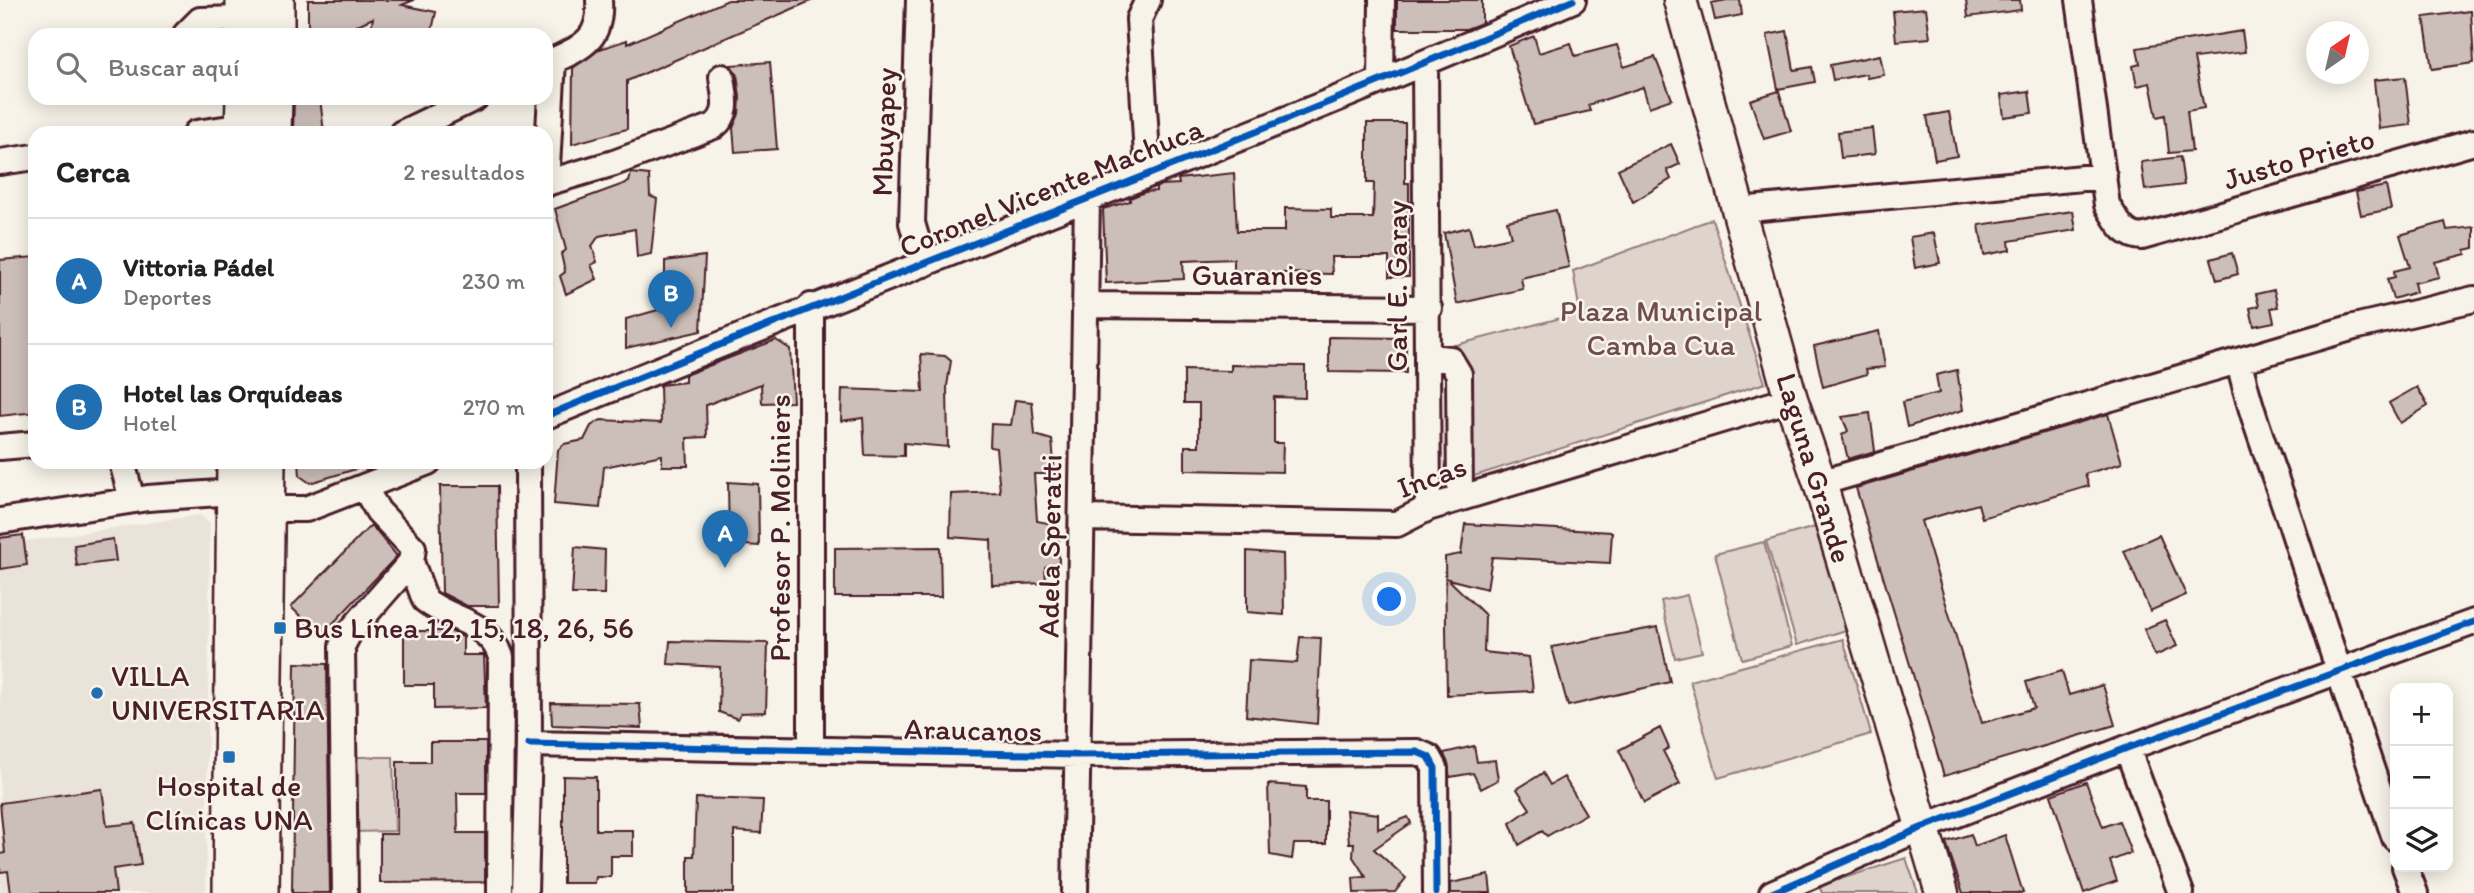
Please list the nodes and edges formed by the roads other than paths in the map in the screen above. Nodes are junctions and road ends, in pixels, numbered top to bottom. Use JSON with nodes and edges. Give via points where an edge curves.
{"nodes":[{"id":1,"x":275,"y":0,"type":"edge"},
{"id":2,"x":599,"y":0,"type":"edge"},
{"id":3,"x":919,"y":0,"type":"edge"},
{"id":4,"x":1147,"y":0,"type":"edge"},
{"id":5,"x":1382,"y":0,"type":"edge"},
{"id":6,"x":1573,"y":0,"type":"edge"},
{"id":7,"x":1681,"y":0,"type":"edge"},
{"id":8,"x":2079,"y":0,"type":"edge"},
{"id":9,"x":252,"y":22,"type":"edge"},
{"id":10,"x":192,"y":28,"type":"edge"},
{"id":11,"x":553,"y":61,"type":"edge"},
{"id":12,"x":1425,"y":63,"type":"junction"},
{"id":13,"x":722,"y":77,"type":"dead end"},
{"id":14,"x":1381,"y":81,"type":"junction"},
{"id":15,"x":267,"y":105,"type":"edge"},
{"id":16,"x":460,"y":105,"type":"edge"},
{"id":17,"x":549,"y":105,"type":"edge"},
{"id":18,"x":251,"y":122,"type":"edge"},
{"id":19,"x":231,"y":126,"type":"edge"},
{"id":20,"x":417,"y":126,"type":"edge"},
{"id":21,"x":548,"y":126,"type":"edge"},
{"id":22,"x":2474,"y":142,"type":"edge"},
{"id":23,"x":28,"y":157,"type":"edge"},
{"id":24,"x":0,"y":162,"type":"edge"},
{"id":25,"x":1149,"y":174,"type":"junction"},
{"id":26,"x":2104,"y":176,"type":"junction"},
{"id":27,"x":553,"y":181,"type":"edge"},
{"id":28,"x":1087,"y":199,"type":"junction"},
{"id":29,"x":1739,"y":210,"type":"junction"},
{"id":30,"x":924,"y":264,"type":"junction"},
{"id":31,"x":2474,"y":299,"type":"edge"},
{"id":32,"x":1085,"y":305,"type":"junction"},
{"id":33,"x":811,"y":306,"type":"junction"},
{"id":34,"x":1429,"y":307,"type":"junction"},
{"id":35,"x":1429,"y":357,"type":"junction"},
{"id":36,"x":2239,"y":361,"type":"junction"},
{"id":37,"x":1791,"y":399,"type":"junction"},
{"id":38,"x":553,"y":413,"type":"edge"},
{"id":39,"x":28,"y":445,"type":"edge"},
{"id":40,"x":0,"y":447,"type":"edge"},
{"id":41,"x":124,"y":469,"type":"edge"},
{"id":42,"x":261,"y":469,"type":"edge"},
{"id":43,"x":410,"y":469,"type":"edge"},
{"id":44,"x":528,"y":469,"type":"edge"},
{"id":45,"x":1820,"y":483,"type":"junction"},
{"id":46,"x":364,"y":487,"type":"junction"},
{"id":47,"x":246,"y":489,"type":"edge"},
{"id":48,"x":1461,"y":498,"type":"junction"},
{"id":49,"x":132,"y":500,"type":"junction"},
{"id":50,"x":1428,"y":508,"type":"junction"},
{"id":51,"x":1082,"y":518,"type":"junction"},
{"id":52,"x":0,"y":521,"type":"edge"},
{"id":53,"x":411,"y":562,"type":"junction"},
{"id":54,"x":2474,"y":622,"type":"edge"},
{"id":55,"x":2338,"y":674,"type":"junction"},
{"id":56,"x":529,"y":744,"type":"junction"},
{"id":57,"x":2127,"y":748,"type":"junction"},
{"id":58,"x":811,"y":750,"type":"junction"},
{"id":59,"x":1077,"y":755,"type":"junction"},
{"id":60,"x":2390,"y":824,"type":"edge"},
{"id":61,"x":1921,"y":828,"type":"junction"},
{"id":62,"x":2407,"y":872,"type":"edge"},
{"id":63,"x":232,"y":893,"type":"edge"},
{"id":64,"x":260,"y":893,"type":"edge"},
{"id":65,"x":345,"y":893,"type":"edge"},
{"id":66,"x":500,"y":893,"type":"edge"},
{"id":67,"x":526,"y":893,"type":"edge"},
{"id":68,"x":1075,"y":893,"type":"edge"},
{"id":69,"x":1436,"y":893,"type":"edge"},
{"id":70,"x":1772,"y":893,"type":"edge"},
{"id":71,"x":1942,"y":893,"type":"edge"},
{"id":72,"x":2181,"y":893,"type":"edge"},
{"id":73,"x":2415,"y":893,"type":"edge"}],
"edges":[{"from":1,"to":9,"type":"highway"},
{"from":2,"to":11,"type":"street","via":[[595,32],[582,48]]},
{"from":3,"to":30,"type":"street","name":"Mbuyapey","via":[[912,223]]},
{"from":4,"to":25,"type":"street","via":[[1139,19]]},
{"from":5,"to":14,"type":"street"},
{"from":6,"to":12,"type":"street","name":"Coronel Vicente Machuca"},
{"from":7,"to":29,"type":"main road","name":"Laguna Grande"},
{"from":8,"to":26,"type":"street"},
{"from":9,"to":10,"type":"street","via":[[200,20]]},
{"from":12,"to":14,"type":"street","name":"Coronel Vicente Machuca"},
{"from":12,"to":34,"type":"street","name":"Garl E. Garay"},
{"from":13,"to":27,"type":"street","via":[[726,112],[715,126]]},
{"from":14,"to":25,"type":"street","name":"Coronel Vicente Machuca"},
{"from":15,"to":18,"type":"highway"},
{"from":16,"to":20,"type":"street"},
{"from":17,"to":21,"type":"street"},
{"from":18,"to":19,"type":"street"},
{"from":22,"to":26,"type":"street","name":"Justo Prieto","via":[[2142,237],[2122,228],[2108,205]]},
{"from":23,"to":24,"type":"street"},
{"from":25,"to":28,"type":"street","name":"Coronel Vicente Machuca"},
{"from":26,"to":29,"type":"street"},
{"from":28,"to":30,"type":"street","name":"Coronel Vicente Machuca"},
{"from":28,"to":32,"type":"street","name":"Adela Speratti"},
{"from":29,"to":37,"type":"main road","name":"Laguna Grande"},
{"from":30,"to":33,"type":"street","name":"Coronel Vicente Machuca"},
{"from":31,"to":36,"type":"street","via":[[2354,327]]},
{"from":32,"to":34,"type":"street","name":"Guaranies"},
{"from":32,"to":51,"type":"street","name":"Adela Speratti"},
{"from":33,"to":38,"type":"street","name":"Coronel Vicente Machuca"},
{"from":33,"to":58,"type":"street","name":"Profesor P. Moliniers"},
{"from":34,"to":35,"type":"street","name":"Garl E. Garay"},
{"from":35,"to":48,"type":"street","via":[[1450,359],[1459,374]]},
{"from":35,"to":50,"type":"street","name":"Garl E. Garay"},
{"from":36,"to":45,"type":"street"},
{"from":36,"to":55,"type":"street"},
{"from":37,"to":45,"type":"main road","name":"Laguna Grande"},
{"from":37,"to":48,"type":"street","name":"Incas"},
{"from":39,"to":40,"type":"street"},
{"from":41,"to":49,"type":"street"},
{"from":42,"to":47,"type":"highway"},
{"from":43,"to":46,"type":"street"},
{"from":44,"to":56,"type":"street"},
{"from":45,"to":61,"type":"main road","name":"Laguna Grande"},
{"from":46,"to":47,"type":"street","via":[[306,509]]},
{"from":46,"to":53,"type":"street","via":[[378,511],[413,548]]},
{"from":47,"to":49,"type":"street"},
{"from":47,"to":63,"type":"highway"},
{"from":47,"to":64,"type":"highway"},
{"from":48,"to":50,"type":"street","name":"Incas"},
{"from":49,"to":52,"type":"street"},
{"from":50,"to":51,"type":"street","name":"Incas","via":[[1397,524]]},
{"from":51,"to":59,"type":"street","name":"Adela Speratti"},
{"from":53,"to":65,"type":"street","via":[[342,646]]},
{"from":53,"to":66,"type":"street","via":[[425,600],[481,628],[501,657]]},
{"from":54,"to":55,"type":"street"},
{"from":55,"to":57,"type":"street"},
{"from":55,"to":60,"type":"street"},
{"from":56,"to":58,"type":"street","name":"Araucanos"},
{"from":56,"to":67,"type":"street"},
{"from":57,"to":61,"type":"street"},
{"from":57,"to":72,"type":"street"},
{"from":58,"to":59,"type":"street","name":"Araucanos"},
{"from":59,"to":68,"type":"street","name":"Adela Speratti"},
{"from":59,"to":69,"type":"street","name":"Araucanos","via":[[1417,752],[1429,757],[1435,768]]},
{"from":61,"to":70,"type":"street"},
{"from":61,"to":71,"type":"main road","name":"Laguna Grande"},
{"from":62,"to":73,"type":"street"}]}
